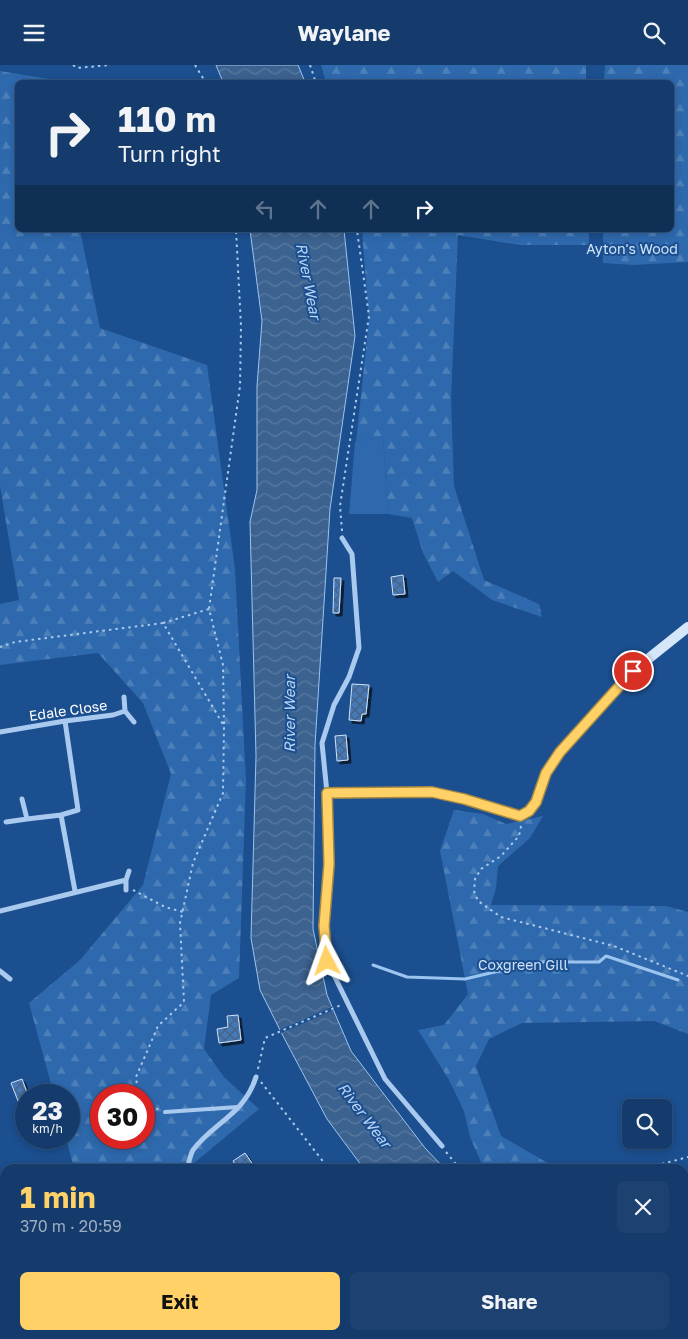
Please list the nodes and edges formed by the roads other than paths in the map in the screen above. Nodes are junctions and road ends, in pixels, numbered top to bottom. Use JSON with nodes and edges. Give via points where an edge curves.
{"nodes":[{"id":1,"x":342,"y":538,"type":"road end"},
{"id":2,"x":688,"y":627,"type":"edge"},
{"id":3,"x":124,"y":697,"type":"dead end"},
{"id":4,"x":125,"y":711,"type":"junction"},
{"id":5,"x":65,"y":721,"type":"junction"},
{"id":6,"x":134,"y":722,"type":"dead end"},
{"id":7,"x":0,"y":732,"type":"edge"},
{"id":8,"x":327,"y":793,"type":"junction"},
{"id":9,"x":22,"y":799,"type":"dead end"},
{"id":10,"x":61,"y":815,"type":"junction"},
{"id":11,"x":27,"y":819,"type":"junction"},
{"id":12,"x":6,"y":822,"type":"dead end"},
{"id":13,"x":129,"y":871,"type":"dead end"},
{"id":14,"x":126,"y":880,"type":"junction"},
{"id":15,"x":126,"y":890,"type":"road end"},
{"id":16,"x":75,"y":891,"type":"junction"},
{"id":17,"x":0,"y":911,"type":"edge"},
{"id":18,"x":0,"y":971,"type":"edge"},
{"id":19,"x":10,"y":979,"type":"dead end"},
{"id":20,"x":256,"y":1077,"type":"road end"},
{"id":21,"x":240,"y":1107,"type":"junction"},
{"id":22,"x":166,"y":1112,"type":"road end"},
{"id":23,"x":442,"y":1146,"type":"road end"},
{"id":24,"x":189,"y":1164,"type":"edge"}],
"edges":[{"from":1,"to":8,"type":"street","via":[[352,554],[359,647],[322,743]]},
{"from":2,"to":8,"type":"street","via":[[633,671],[560,752],[546,773],[536,802],[520,816],[432,792]]},
{"from":3,"to":4,"type":"street","name":"Edale Close"},
{"from":4,"to":5,"type":"street","name":"Edale Close"},
{"from":4,"to":6,"type":"street"},
{"from":5,"to":7,"type":"street","name":"Edale Close"},
{"from":5,"to":10,"type":"street","via":[[78,810]]},
{"from":8,"to":23,"type":"street","via":[[329,864],[324,926],[327,961],[385,1079]]},
{"from":9,"to":11,"type":"street"},
{"from":10,"to":11,"type":"street"},
{"from":10,"to":16,"type":"street"},
{"from":11,"to":12,"type":"street"},
{"from":13,"to":14,"type":"street"},
{"from":14,"to":15,"type":"street"},
{"from":14,"to":16,"type":"street"},
{"from":16,"to":17,"type":"street"},
{"from":18,"to":19,"type":"street"},
{"from":20,"to":21,"type":"street"},
{"from":21,"to":22,"type":"lane"},
{"from":21,"to":24,"type":"street","via":[[193,1151]]}]}
